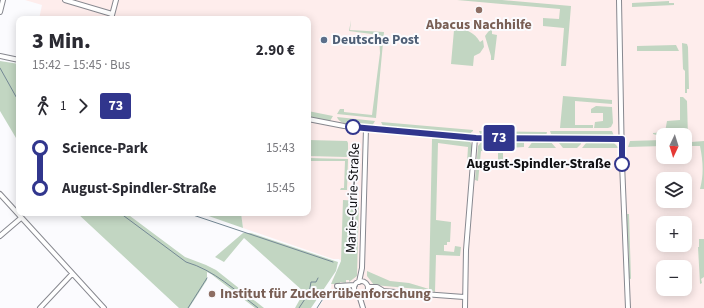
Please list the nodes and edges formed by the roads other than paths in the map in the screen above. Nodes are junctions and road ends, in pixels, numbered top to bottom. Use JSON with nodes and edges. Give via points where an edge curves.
{"nodes":[{"id":1,"x":4,"y":0,"type":"edge"},
{"id":2,"x":65,"y":0,"type":"edge"},
{"id":3,"x":116,"y":0,"type":"edge"},
{"id":4,"x":619,"y":0,"type":"edge"},
{"id":5,"x":0,"y":12,"type":"edge"},
{"id":6,"x":109,"y":16,"type":"edge"},
{"id":7,"x":112,"y":16,"type":"edge"},
{"id":8,"x":0,"y":56,"type":"edge"},
{"id":9,"x":16,"y":59,"type":"edge"},
{"id":10,"x":311,"y":120,"type":"edge"},
{"id":11,"x":366,"y":128,"type":"junction"},
{"id":12,"x":476,"y":138,"type":"junction"},
{"id":13,"x":622,"y":139,"type":"junction"},
{"id":14,"x":0,"y":194,"type":"edge"},
{"id":15,"x":16,"y":212,"type":"edge"},
{"id":16,"x":21,"y":218,"type":"joint"},
{"id":17,"x":0,"y":236,"type":"edge"},
{"id":18,"x":362,"y":268,"type":"junction"},
{"id":19,"x":72,"y":274,"type":"junction"},
{"id":20,"x":364,"y":282,"type":"junction"},
{"id":21,"x":356,"y":285,"type":"junction"},
{"id":22,"x":339,"y":286,"type":"dead end"},
{"id":23,"x":368,"y":289,"type":"junction"},
{"id":24,"x":359,"y":295,"type":"junction"},
{"id":25,"x":364,"y":295,"type":"junction"},
{"id":26,"x":464,"y":297,"type":"junction"},
{"id":27,"x":40,"y":308,"type":"edge"},
{"id":28,"x":104,"y":308,"type":"edge"},
{"id":29,"x":363,"y":308,"type":"edge"},
{"id":30,"x":465,"y":308,"type":"edge"},
{"id":31,"x":628,"y":308,"type":"edge"}],
"edges":[{"from":1,"to":5,"type":"street"},
{"from":2,"to":6,"type":"street"},
{"from":3,"to":7,"type":"street"},
{"from":4,"to":13,"type":"street"},
{"from":8,"to":9,"type":"street"},
{"from":10,"to":11,"type":"street"},
{"from":11,"to":12,"type":"street"},
{"from":11,"to":18,"type":"street","name":"Marie-Curie-Straße"},
{"from":12,"to":13,"type":"street"},
{"from":12,"to":26,"type":"street"},
{"from":13,"to":31,"type":"street"},
{"from":14,"to":15,"type":"street"},
{"from":16,"to":17,"type":"street"},
{"from":16,"to":19,"type":"street"},
{"from":18,"to":20,"type":"street","name":"Marie-Curie-Straße"},
{"from":18,"to":21,"type":"street","name":"Marie-Curie-Straße"},
{"from":19,"to":27,"type":"street"},
{"from":19,"to":28,"type":"street"},
{"from":20,"to":21,"type":"street"},
{"from":20,"to":23,"type":"street"},
{"from":21,"to":22,"type":"street"},
{"from":21,"to":24,"type":"street"},
{"from":23,"to":25,"type":"street"},
{"from":23,"to":26,"type":"street"},
{"from":24,"to":25,"type":"street"},
{"from":24,"to":29,"type":"street"},
{"from":25,"to":29,"type":"street"},
{"from":26,"to":30,"type":"street"}]}
